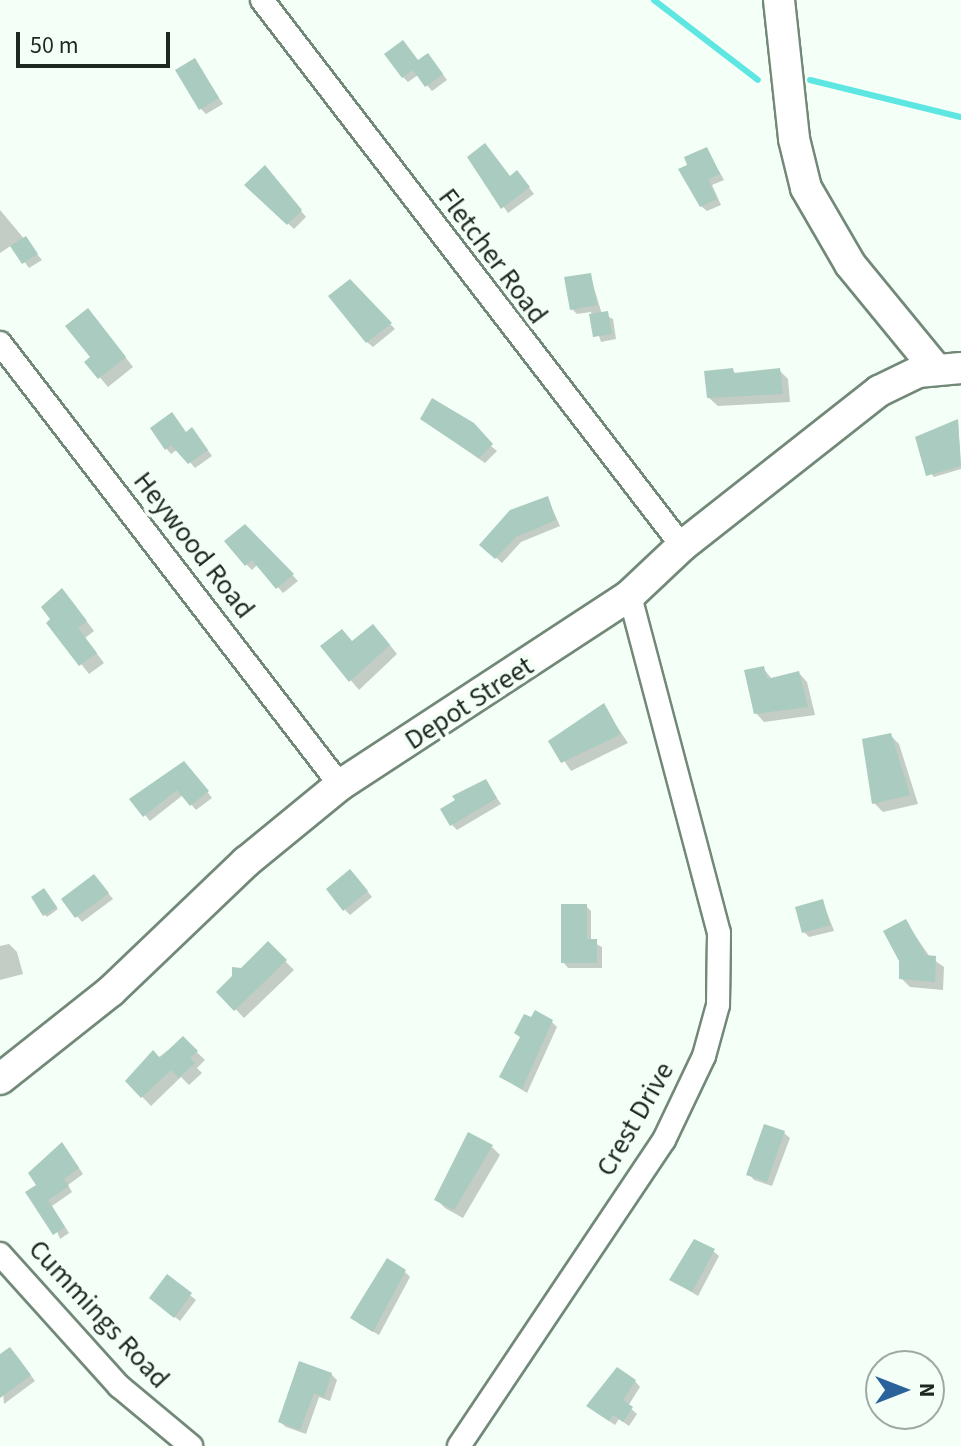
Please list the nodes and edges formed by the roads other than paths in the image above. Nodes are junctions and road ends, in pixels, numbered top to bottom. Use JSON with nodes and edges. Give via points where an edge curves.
{"nodes":[{"id":1,"x":262,"y":0,"type":"edge"},
{"id":2,"x":779,"y":0,"type":"edge"},
{"id":3,"x":0,"y":343,"type":"edge"},
{"id":4,"x":948,"y":368,"type":"edge"},
{"id":5,"x":682,"y":546,"type":"junction"},
{"id":6,"x":630,"y":595,"type":"junction"},
{"id":7,"x":340,"y":785,"type":"junction"},
{"id":8,"x":0,"y":1079,"type":"edge"},
{"id":9,"x":0,"y":1254,"type":"edge"},
{"id":10,"x":191,"y":1446,"type":"edge"},
{"id":11,"x":459,"y":1446,"type":"edge"}],
"edges":[{"from":1,"to":5,"type":"street","name":"Fletcher Road"},
{"from":2,"to":4,"type":"main road","via":[[794,139],[806,188],[858,275]]},
{"from":3,"to":7,"type":"street","name":"Heywood Road"},
{"from":4,"to":5,"type":"main road","name":"Depot Street","via":[[879,391]]},
{"from":5,"to":6,"type":"main road","name":"Depot Street"},
{"from":6,"to":7,"type":"main road","name":"Depot Street"},
{"from":6,"to":11,"type":"street","name":"Crest Drive","via":[[719,933],[718,1005],[704,1056],[664,1140]]},
{"from":7,"to":8,"type":"main road","name":"Depot Street","via":[[246,862],[111,991]]},
{"from":9,"to":10,"type":"street","name":"Cummings Road","via":[[110,1377]]}]}
